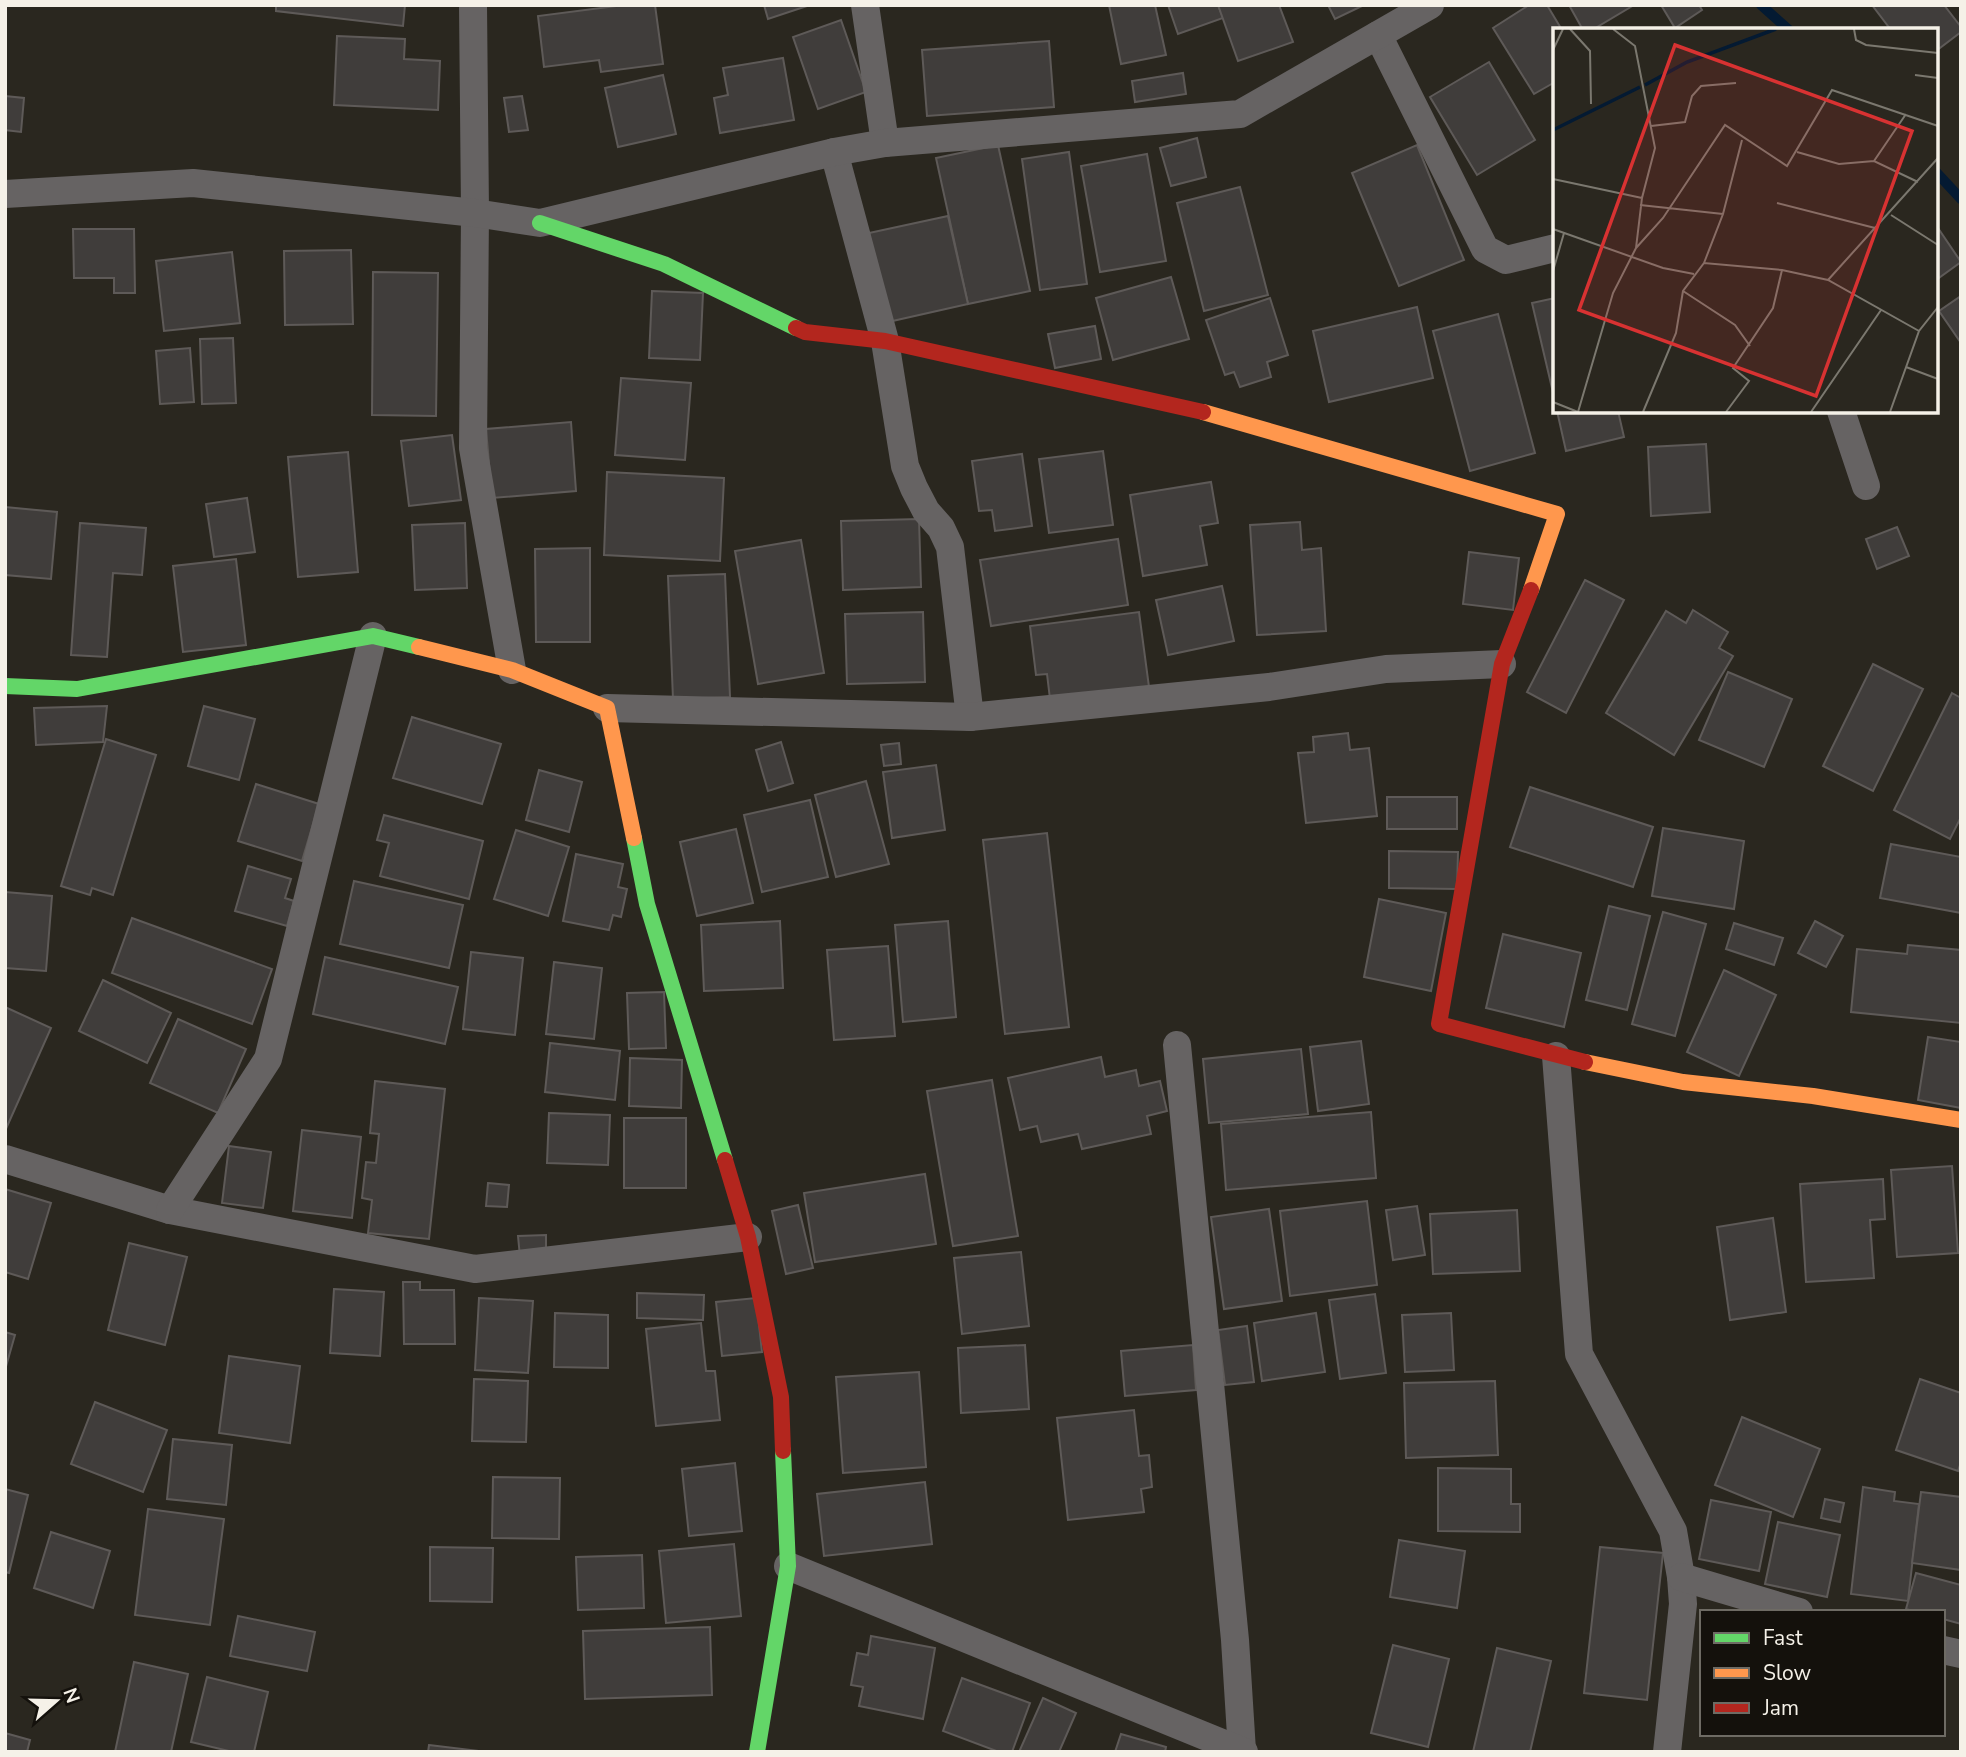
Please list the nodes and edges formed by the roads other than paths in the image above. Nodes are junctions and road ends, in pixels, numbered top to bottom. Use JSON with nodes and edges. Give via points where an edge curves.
{"nodes":[{"id":1,"x":473,"y":5,"type":"edge"},
{"id":2,"x":865,"y":5,"type":"edge"},
{"id":3,"x":1430,"y":5,"type":"edge"},
{"id":4,"x":1378,"y":35,"type":"junction"},
{"id":5,"x":885,"y":143,"type":"junction"},
{"id":6,"x":834,"y":152,"type":"junction"},
{"id":7,"x":5,"y":194,"type":"edge"},
{"id":8,"x":475,"y":213,"type":"junction"},
{"id":9,"x":540,"y":223,"type":"junction"},
{"id":10,"x":1553,"y":248,"type":"edge"},
{"id":11,"x":886,"y":341,"type":"junction"},
{"id":12,"x":1842,"y":413,"type":"edge"},
{"id":13,"x":1866,"y":486,"type":"dead end"},
{"id":14,"x":373,"y":636,"type":"junction"},
{"id":15,"x":1502,"y":664,"type":"junction"},
{"id":16,"x":512,"y":670,"type":"junction"},
{"id":17,"x":5,"y":686,"type":"edge"},
{"id":18,"x":607,"y":708,"type":"junction"},
{"id":19,"x":970,"y":717,"type":"junction"},
{"id":20,"x":1177,"y":1045,"type":"dead end"},
{"id":21,"x":1556,"y":1056,"type":"junction"},
{"id":22,"x":1961,"y":1120,"type":"edge"},
{"id":23,"x":5,"y":1159,"type":"edge"},
{"id":24,"x":170,"y":1210,"type":"junction"},
{"id":25,"x":748,"y":1237,"type":"junction"},
{"id":26,"x":788,"y":1566,"type":"junction"},
{"id":27,"x":1681,"y":1577,"type":"junction"},
{"id":28,"x":1793,"y":1610,"type":"edge"},
{"id":29,"x":1243,"y":1751,"type":"edge"},
{"id":30,"x":757,"y":1752,"type":"edge"},
{"id":31,"x":1667,"y":1752,"type":"edge"}],
"edges":[{"from":1,"to":8,"type":"street"},
{"from":2,"to":5,"type":"street"},
{"from":3,"to":4,"type":"street"},
{"from":4,"to":5,"type":"street","via":[[1240,114]]},
{"from":4,"to":10,"type":"street","via":[[1485,249],[1506,260]]},
{"from":5,"to":6,"type":"street"},
{"from":6,"to":9,"type":"street"},
{"from":6,"to":11,"type":"street"},
{"from":7,"to":8,"type":"street","via":[[193,183]]},
{"from":8,"to":9,"type":"street"},
{"from":8,"to":16,"type":"street","via":[[473,448]]},
{"from":9,"to":11,"type":"street","via":[[664,264],[805,332]]},
{"from":11,"to":15,"type":"street","via":[[1206,413],[1557,514]]},
{"from":11,"to":19,"type":"street","via":[[905,466],[950,547]]},
{"from":12,"to":13,"type":"street"},
{"from":14,"to":16,"type":"street"},
{"from":14,"to":17,"type":"street","via":[[76,689]]},
{"from":14,"to":24,"type":"street","via":[[268,1059]]},
{"from":15,"to":19,"type":"street","via":[[1386,669],[1269,687]]},
{"from":15,"to":21,"type":"street","via":[[1439,1024]]},
{"from":16,"to":18,"type":"street"},
{"from":18,"to":19,"type":"street"},
{"from":18,"to":25,"type":"street","via":[[647,904]]},
{"from":20,"to":29,"type":"street"},
{"from":21,"to":22,"type":"street","via":[[1683,1082],[1812,1096]]},
{"from":21,"to":27,"type":"street","via":[[1579,1354],[1673,1531]]},
{"from":23,"to":24,"type":"street"},
{"from":24,"to":25,"type":"street","via":[[475,1269]]},
{"from":25,"to":26,"type":"street","via":[[781,1397]]},
{"from":26,"to":29,"type":"street"},
{"from":26,"to":30,"type":"street"},
{"from":27,"to":28,"type":"street"},
{"from":27,"to":31,"type":"street","via":[[1683,1604]]}]}
